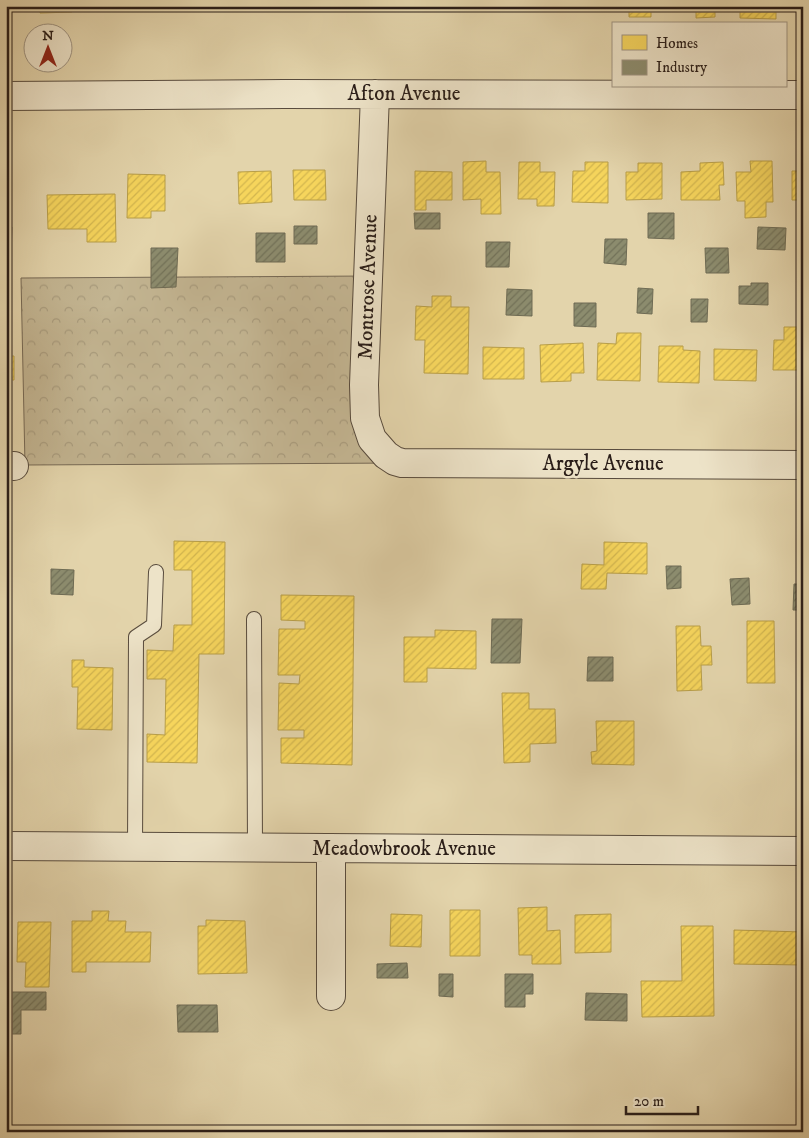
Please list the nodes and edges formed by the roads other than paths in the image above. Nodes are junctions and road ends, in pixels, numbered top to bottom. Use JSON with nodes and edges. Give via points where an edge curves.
{"nodes":[{"id":1,"x":375,"y":94,"type":"junction"},
{"id":2,"x":803,"y":95,"type":"edge"},
{"id":3,"x":6,"y":96,"type":"edge"},
{"id":4,"x":402,"y":463,"type":"joint"},
{"id":5,"x":803,"y":465,"type":"edge"},
{"id":6,"x":156,"y":572,"type":"dead end"},
{"id":7,"x":254,"y":618,"type":"dead end"},
{"id":8,"x":6,"y":846,"type":"edge"},
{"id":9,"x":135,"y":847,"type":"junction"},
{"id":10,"x":255,"y":848,"type":"junction"},
{"id":11,"x":331,"y":848,"type":"junction"},
{"id":12,"x":803,"y":851,"type":"edge"},
{"id":13,"x":331,"y":996,"type":"dead end"}],
"edges":[{"from":1,"to":2,"type":"street","name":"Afton Avenue"},
{"from":1,"to":3,"type":"street","name":"Afton Avenue"},
{"from":1,"to":4,"type":"street","name":"Montrose Avenue","via":[[365,418],[372,439],[386,455]]},
{"from":4,"to":5,"type":"street","name":"Argyle Avenue"},
{"from":6,"to":9,"type":"lane","via":[[154,625],[136,636]]},
{"from":7,"to":10,"type":"lane"},
{"from":8,"to":9,"type":"street","name":"Meadowbrook Avenue"},
{"from":9,"to":10,"type":"street","name":"Meadowbrook Avenue"},
{"from":10,"to":11,"type":"street","name":"Meadowbrook Avenue"},
{"from":11,"to":12,"type":"street","name":"Meadowbrook Avenue"},
{"from":11,"to":13,"type":"street"}]}
